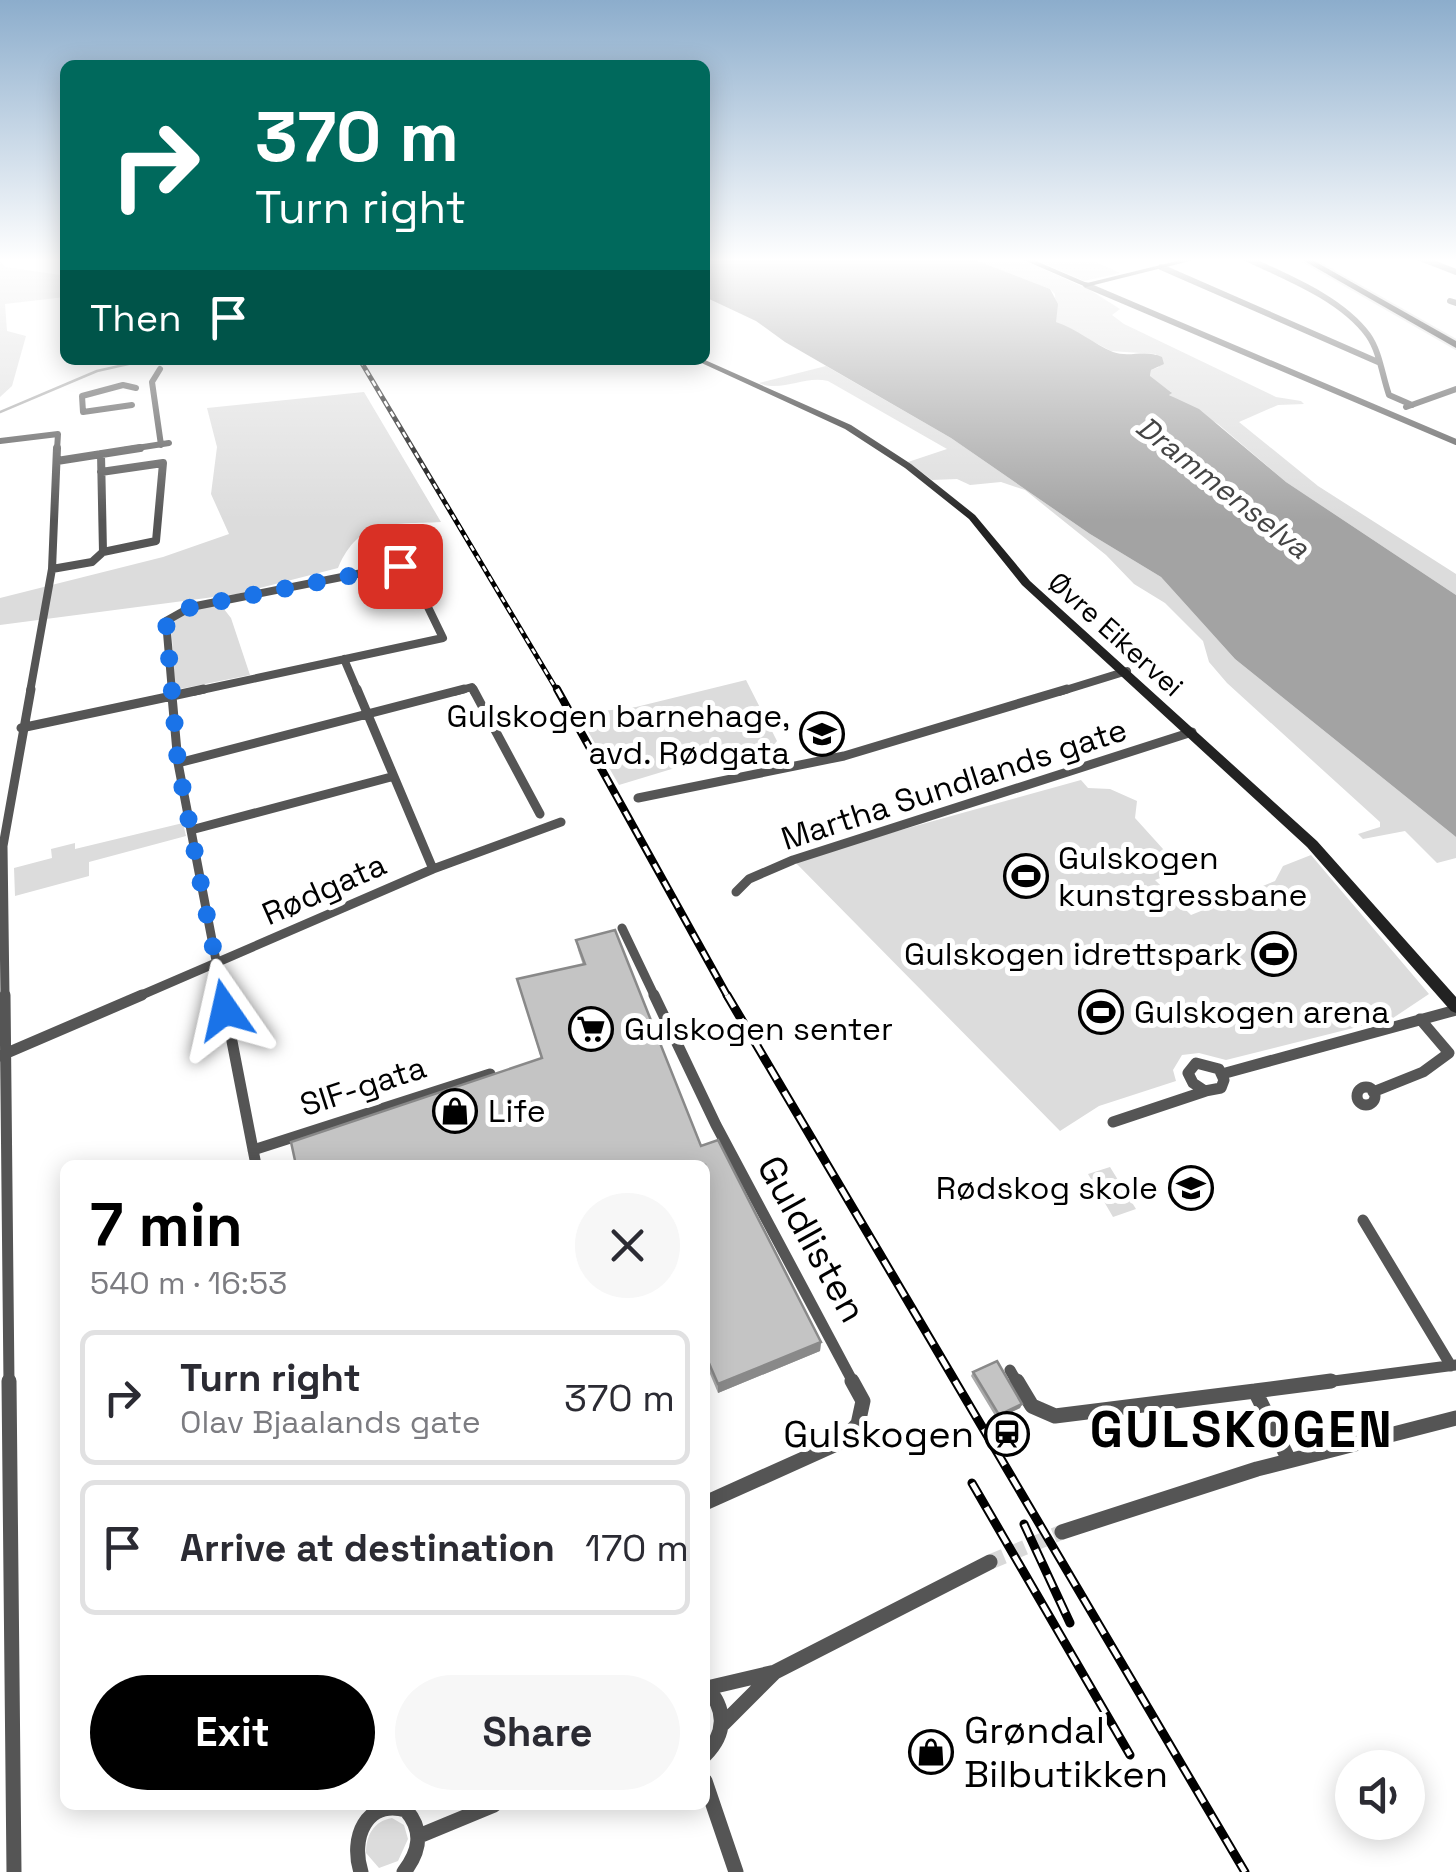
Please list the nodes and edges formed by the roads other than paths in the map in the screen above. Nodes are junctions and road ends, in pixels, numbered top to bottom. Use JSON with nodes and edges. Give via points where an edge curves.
{"nodes":[{"id":1,"x":1222,"y":345,"type":"edge"},
{"id":2,"x":1340,"y":345,"type":"edge"},
{"id":3,"x":1372,"y":345,"type":"edge"},
{"id":4,"x":1378,"y":362,"type":"junction"},
{"id":5,"x":710,"y":365,"type":"edge"},
{"id":6,"x":160,"y":369,"type":"dead end"},
{"id":7,"x":136,"y":388,"type":"dead end"},
{"id":8,"x":1456,"y":389,"type":"edge"},
{"id":9,"x":1412,"y":405,"type":"junction"},
{"id":10,"x":132,"y":406,"type":"dead end"},
{"id":11,"x":1391,"y":413,"type":"junction"},
{"id":12,"x":0,"y":441,"type":"edge"},
{"id":13,"x":1456,"y":442,"type":"edge"},
{"id":14,"x":101,"y":454,"type":"junction"},
{"id":15,"x":57,"y":460,"type":"junction"},
{"id":16,"x":101,"y":472,"type":"junction"},
{"id":17,"x":103,"y":552,"type":"junction"},
{"id":18,"x":52,"y":569,"type":"junction"},
{"id":19,"x":344,"y":659,"type":"junction"},
{"id":20,"x":1127,"y":671,"type":"junction"},
{"id":21,"x":170,"y":696,"type":"junction"},
{"id":22,"x":365,"y":714,"type":"junction"},
{"id":23,"x":20,"y":728,"type":"junction"},
{"id":24,"x":1192,"y":732,"type":"junction"},
{"id":25,"x":178,"y":764,"type":"junction"},
{"id":26,"x":391,"y":777,"type":"junction"},
{"id":27,"x":638,"y":798,"type":"dead end"},
{"id":28,"x":540,"y":814,"type":"dead end"},
{"id":29,"x":561,"y":822,"type":"dead end"},
{"id":30,"x":191,"y":830,"type":"junction"},
{"id":31,"x":433,"y":869,"type":"junction"},
{"id":32,"x":736,"y":892,"type":"dead end"},
{"id":33,"x":622,"y":928,"type":"dead end"},
{"id":34,"x":216,"y":964,"type":"junction"},
{"id":35,"x":1456,"y":1008,"type":"edge"},
{"id":36,"x":1420,"y":1019,"type":"junction"},
{"id":37,"x":2,"y":1056,"type":"edge"},
{"id":38,"x":490,"y":1074,"type":"edge"},
{"id":39,"x":1222,"y":1074,"type":"junction"},
{"id":40,"x":1206,"y":1091,"type":"junction"},
{"id":41,"x":1373,"y":1092,"type":"dead end"},
{"id":42,"x":1114,"y":1122,"type":"dead end"},
{"id":43,"x":253,"y":1150,"type":"junction"},
{"id":44,"x":255,"y":1160,"type":"edge"},
{"id":45,"x":1363,"y":1220,"type":"dead end"},
{"id":46,"x":1454,"y":1366,"type":"edge"},
{"id":47,"x":1010,"y":1370,"type":"dead end"},
{"id":48,"x":1255,"y":1391,"type":"junction"},
{"id":49,"x":1456,"y":1418,"type":"edge"},
{"id":50,"x":1289,"y":1460,"type":"junction"},
{"id":51,"x":710,"y":1501,"type":"edge"},
{"id":52,"x":1062,"y":1532,"type":"tunnel mouth"},
{"id":53,"x":990,"y":1562,"type":"tunnel mouth"},
{"id":54,"x":775,"y":1672,"type":"junction"},
{"id":55,"x":710,"y":1686,"type":"edge"},
{"id":56,"x":710,"y":1692,"type":"edge"},
{"id":57,"x":723,"y":1724,"type":"junction"},
{"id":58,"x":710,"y":1750,"type":"edge"},
{"id":59,"x":710,"y":1795,"type":"edge"},
{"id":60,"x":375,"y":1810,"type":"edge"},
{"id":61,"x":406,"y":1810,"type":"edge"},
{"id":62,"x":482,"y":1810,"type":"edge"},
{"id":63,"x":420,"y":1836,"type":"junction"},
{"id":64,"x":14,"y":1872,"type":"edge"},
{"id":65,"x":361,"y":1872,"type":"edge"},
{"id":66,"x":404,"y":1872,"type":"edge"},
{"id":67,"x":736,"y":1872,"type":"edge"}],
"edges":[{"from":1,"to":11,"type":"street"},
{"from":2,"to":4,"type":"street"},
{"from":3,"to":4,"type":"street"},
{"from":4,"to":9,"type":"street","via":[[1389,395]]},
{"from":5,"to":20,"type":"main road","name":"Øvre Eikervei","via":[[848,427],[908,466],[972,516],[1026,583]]},
{"from":6,"to":14,"type":"street","via":[[152,382],[165,444]]},
{"from":7,"to":10,"type":"street","via":[[82,394],[84,412]]},
{"from":8,"to":9,"type":"street"},
{"from":9,"to":11,"type":"street"},
{"from":11,"to":13,"type":"street"},
{"from":12,"to":15,"type":"street","via":[[58,434]]},
{"from":14,"to":15,"type":"street"},
{"from":14,"to":16,"type":"street"},
{"from":15,"to":18,"type":"street"},
{"from":16,"to":17,"type":"street"},
{"from":16,"to":17,"type":"street","via":[[163,463],[156,541]]},
{"from":17,"to":18,"type":"street","via":[[92,562]]},
{"from":18,"to":23,"type":"street"},
{"from":19,"to":21,"type":"street"},
{"from":19,"to":21,"type":"street","via":[[443,638],[410,570],[400,566],[191,607],[166,621]]},
{"from":19,"to":22,"type":"street"},
{"from":20,"to":24,"type":"main road","name":"Øvre Eikervei"},
{"from":20,"to":27,"type":"street","via":[[862,752]]},
{"from":21,"to":23,"type":"street"},
{"from":21,"to":25,"type":"street"},
{"from":22,"to":25,"type":"street"},
{"from":22,"to":26,"type":"street"},
{"from":22,"to":28,"type":"street","via":[[472,687]]},
{"from":23,"to":37,"type":"street","via":[[3,846]]},
{"from":24,"to":32,"type":"street","name":"Martha Sundlands gate","via":[[794,860]]},
{"from":24,"to":35,"type":"main road","name":"Øvre Eikervei","via":[[1312,844]]},
{"from":25,"to":30,"type":"street"},
{"from":26,"to":30,"type":"street"},
{"from":26,"to":31,"type":"street"},
{"from":29,"to":31,"type":"street","name":"Rødgata"},
{"from":30,"to":34,"type":"street"},
{"from":31,"to":34,"type":"street","name":"Rødgata"},
{"from":33,"to":51,"type":"street","name":"Guldlisten","via":[[716,1125],[863,1401],[858,1424],[842,1442]]},
{"from":34,"to":37,"type":"street","name":"Rødgata"},
{"from":34,"to":43,"type":"street"},
{"from":35,"to":36,"type":"street"},
{"from":36,"to":39,"type":"street"},
{"from":36,"to":41,"type":"street","via":[[1449,1053],[1423,1072]]},
{"from":37,"to":64,"type":"street"},
{"from":38,"to":43,"type":"street","name":"SIF-gata"},
{"from":39,"to":40,"type":"street","via":[[1221,1088]]},
{"from":39,"to":40,"type":"street","via":[[1208,1064],[1192,1066],[1188,1078]]},
{"from":40,"to":42,"type":"street"},
{"from":43,"to":44,"type":"street"},
{"from":45,"to":46,"type":"street"},
{"from":46,"to":48,"type":"street"},
{"from":47,"to":48,"type":"street","via":[[1032,1406],[1054,1416]]},
{"from":48,"to":50,"type":"street"},
{"from":49,"to":50,"type":"street"},
{"from":50,"to":52,"type":"street"},
{"from":53,"to":54,"type":"street"},
{"from":54,"to":55,"type":"street"},
{"from":54,"to":57,"type":"street"},
{"from":56,"to":57,"type":"street","via":[[720,1703]]},
{"from":57,"to":58,"type":"street"},
{"from":59,"to":67,"type":"street"},
{"from":60,"to":65,"type":"street","via":[[357,1836]]},
{"from":61,"to":63,"type":"street"},
{"from":62,"to":63,"type":"street"},
{"from":63,"to":66,"type":"street"}]}
